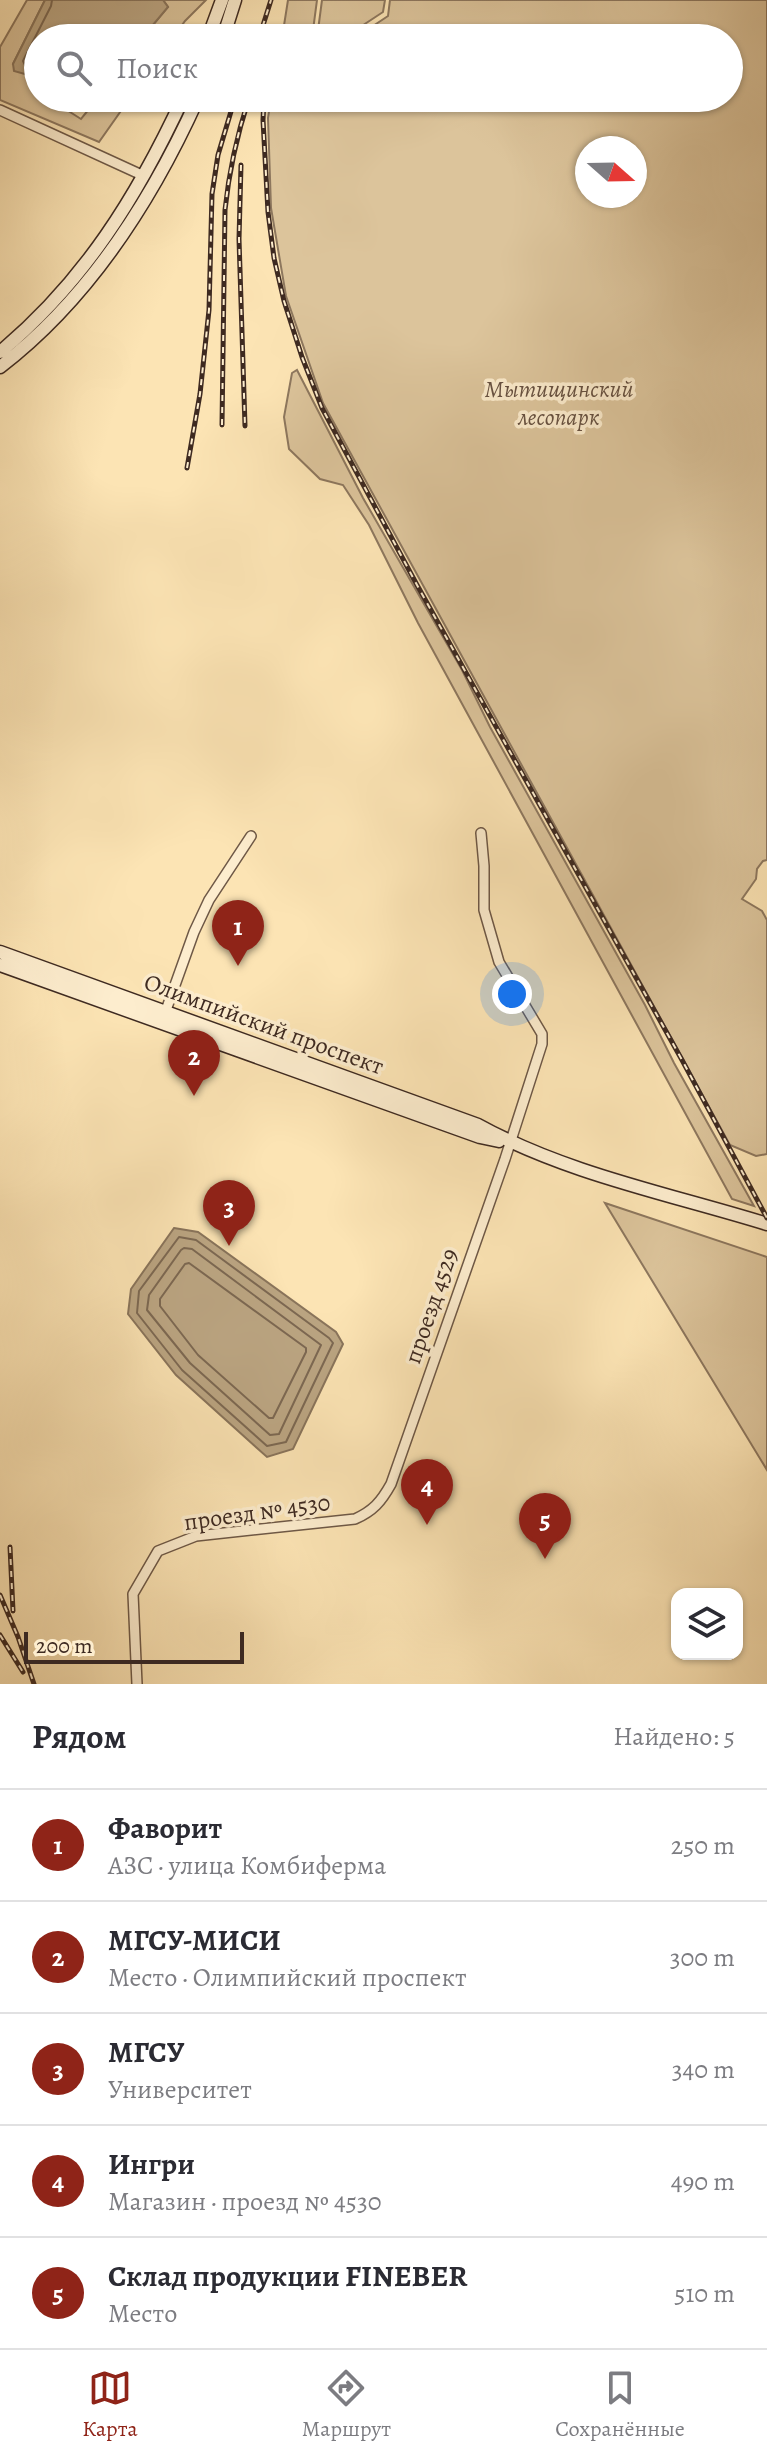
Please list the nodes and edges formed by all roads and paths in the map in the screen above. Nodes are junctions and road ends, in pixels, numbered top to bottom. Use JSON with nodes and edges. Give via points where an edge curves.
{"nodes":[{"id":1,"x":222,"y":0,"type":"edge"},
{"id":2,"x":235,"y":0,"type":"edge"},
{"id":3,"x":213,"y":24,"type":"edge"},
{"id":4,"x":227,"y":24,"type":"edge"},
{"id":5,"x":0,"y":110,"type":"edge"},
{"id":6,"x":176,"y":112,"type":"edge"},
{"id":7,"x":192,"y":112,"type":"edge"},
{"id":8,"x":144,"y":176,"type":"junction"},
{"id":9,"x":0,"y":352,"type":"edge"},
{"id":10,"x":0,"y":367,"type":"edge"},
{"id":11,"x":481,"y":833,"type":"dead end"},
{"id":12,"x":251,"y":836,"type":"dead end"},
{"id":13,"x":0,"y":952,"type":"edge"},
{"id":14,"x":0,"y":965,"type":"edge"},
{"id":15,"x":165,"y":1013,"type":"junction"},
{"id":16,"x":510,"y":1143,"type":"junction"},
{"id":17,"x":767,"y":1224,"type":"edge"},
{"id":18,"x":391,"y":1484,"type":"joint"},
{"id":19,"x":137,"y":1684,"type":"edge"}],
"edges":[{"from":1,"to":3,"type":"main road"},
{"from":2,"to":4,"type":"main road"},
{"from":5,"to":8,"type":"street"},
{"from":6,"to":8,"type":"main road"},
{"from":7,"to":10,"type":"main road","via":[[119,241],[46,327]]},
{"from":8,"to":9,"type":"main road","via":[[90,260],[43,314]]},
{"from":11,"to":16,"type":"street","name":"проезд 4529","via":[[484,910],[499,962],[542,1034]]},
{"from":12,"to":15,"type":"street","via":[[209,900]]},
{"from":13,"to":15,"type":"main road","name":"Олимпийский проспект"},
{"from":14,"to":16,"type":"main road","name":"Олимпийский проспект","via":[[480,1137]]},
{"from":15,"to":16,"type":"main road","name":"Олимпийский проспект","via":[[478,1125]]},
{"from":16,"to":17,"type":"main road","name":"Олимпийский проспект"},
{"from":16,"to":18,"type":"street","name":"проезд 4529"},
{"from":18,"to":19,"type":"street","name":"проезд № 4530","via":[[372,1512],[355,1519],[196,1536],[158,1551],[133,1594]]}]}
